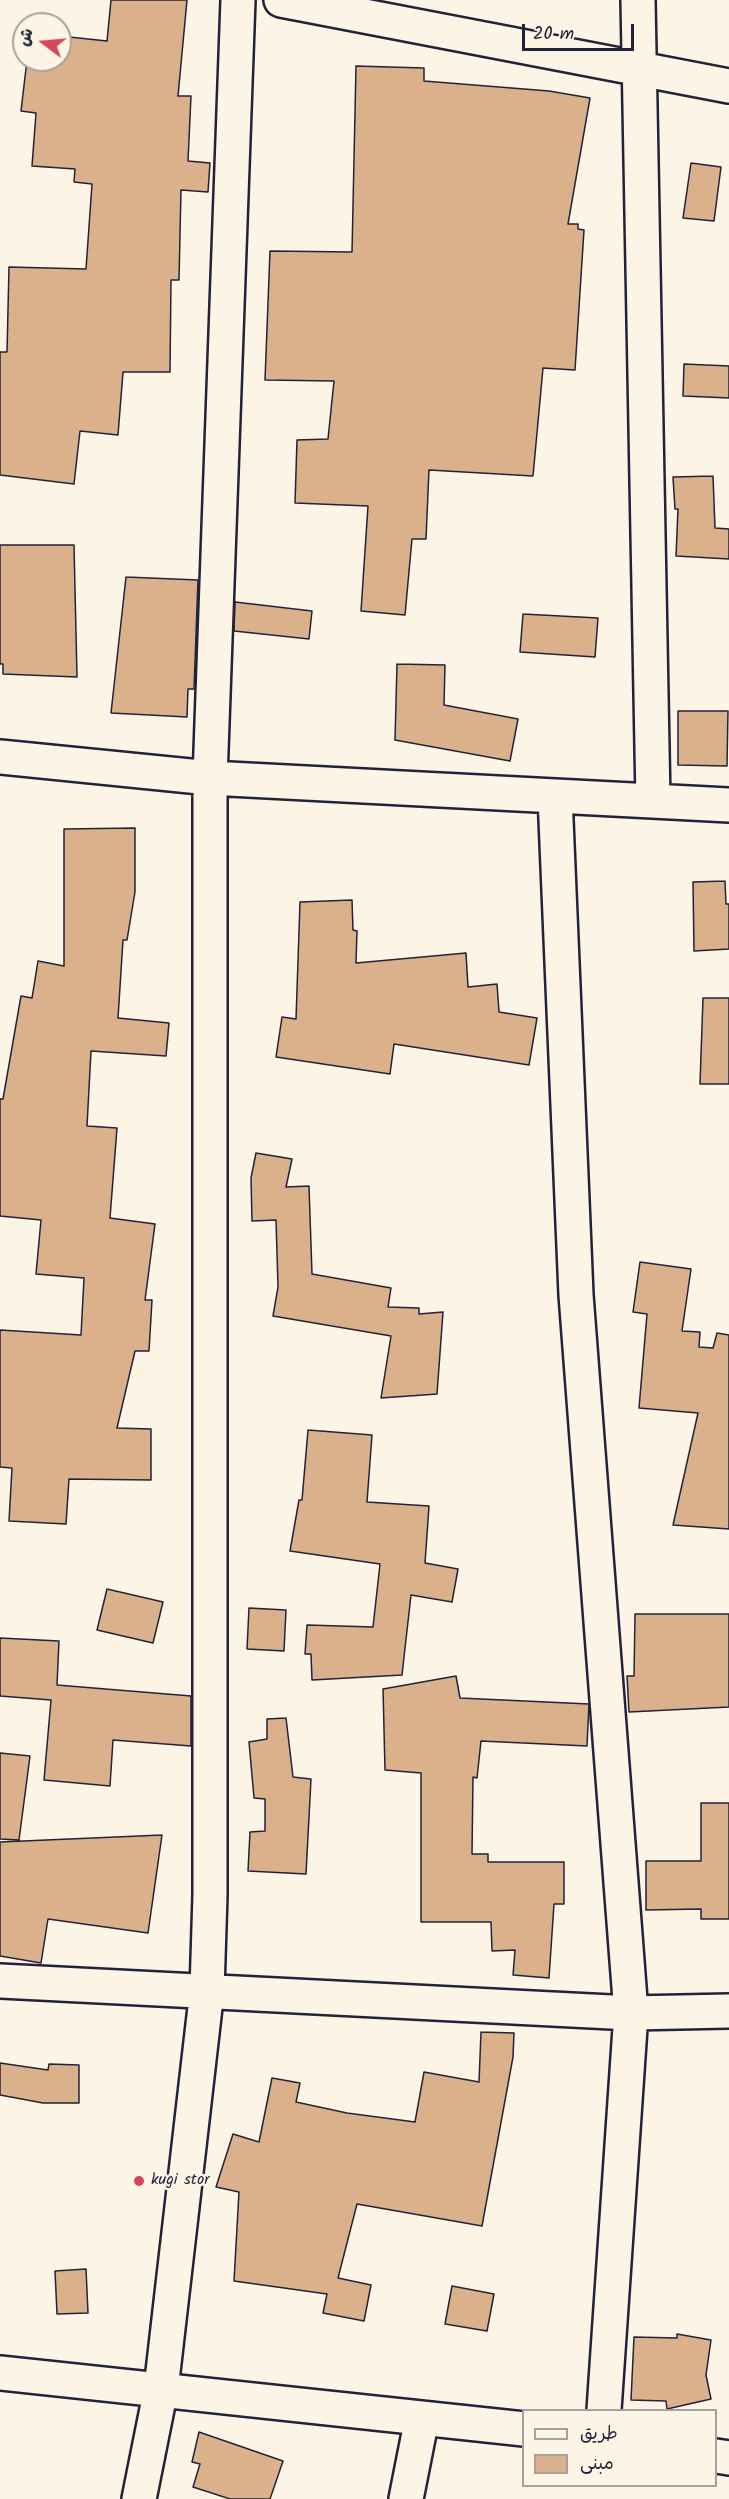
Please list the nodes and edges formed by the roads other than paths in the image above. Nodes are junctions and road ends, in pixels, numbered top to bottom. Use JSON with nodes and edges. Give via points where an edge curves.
{"nodes":[{"id":1,"x":238,"y":0,"type":"edge"},
{"id":2,"x":280,"y":0,"type":"edge"},
{"id":3,"x":638,"y":0,"type":"edge"},
{"id":4,"x":640,"y":70,"type":"junction"},
{"id":5,"x":729,"y":86,"type":"edge"},
{"id":6,"x":0,"y":757,"type":"edge"},
{"id":7,"x":210,"y":778,"type":"junction"},
{"id":8,"x":555,"y":796,"type":"junction"},
{"id":9,"x":653,"y":801,"type":"junction"},
{"id":10,"x":729,"y":805,"type":"edge"},
{"id":11,"x":0,"y":1981,"type":"edge"},
{"id":12,"x":207,"y":1990,"type":"junction"},
{"id":13,"x":729,"y":2011,"type":"edge"},
{"id":14,"x":631,"y":2013,"type":"junction"},
{"id":15,"x":0,"y":2373,"type":"edge"},
{"id":16,"x":161,"y":2389,"type":"junction"},
{"id":17,"x":604,"y":2409,"type":"edge"},
{"id":18,"x":422,"y":2418,"type":"junction"},
{"id":19,"x":522,"y":2429,"type":"edge"},
{"id":20,"x":139,"y":2499,"type":"edge"},
{"id":21,"x":406,"y":2499,"type":"edge"}],
"edges":[{"from":1,"to":7,"type":"street"},
{"from":2,"to":4,"type":"street"},
{"from":3,"to":4,"type":"street"},
{"from":4,"to":5,"type":"street"},
{"from":4,"to":9,"type":"street"},
{"from":6,"to":7,"type":"street"},
{"from":7,"to":8,"type":"street"},
{"from":7,"to":12,"type":"street"},
{"from":8,"to":9,"type":"street"},
{"from":8,"to":14,"type":"street","via":[[576,1295]]},
{"from":9,"to":10,"type":"street"},
{"from":11,"to":12,"type":"street"},
{"from":12,"to":14,"type":"street"},
{"from":12,"to":16,"type":"street"},
{"from":13,"to":14,"type":"street"},
{"from":14,"to":17,"type":"street"},
{"from":15,"to":16,"type":"street"},
{"from":16,"to":18,"type":"street"},
{"from":16,"to":20,"type":"street"},
{"from":18,"to":19,"type":"street"},
{"from":18,"to":21,"type":"street"}]}
